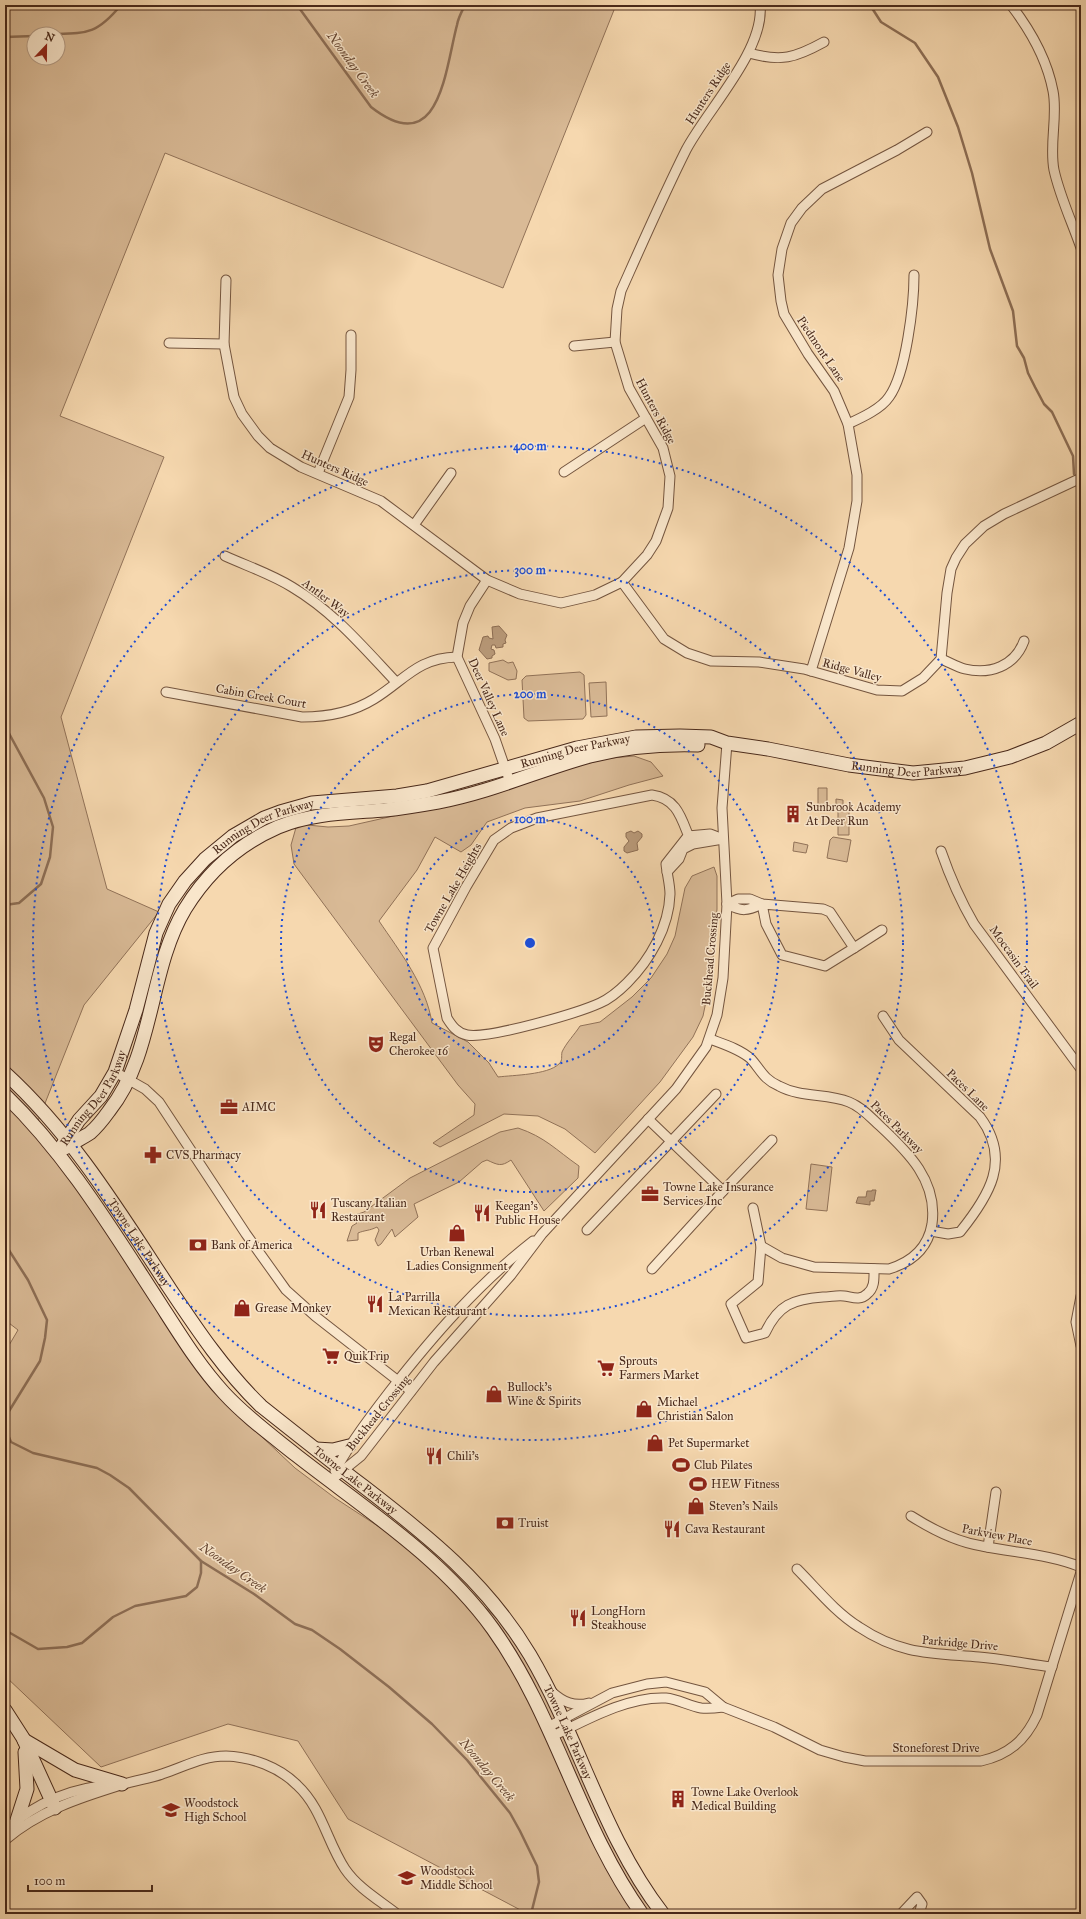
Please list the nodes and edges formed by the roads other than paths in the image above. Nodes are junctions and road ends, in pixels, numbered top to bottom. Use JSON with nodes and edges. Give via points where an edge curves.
{"nodes":[{"id":1,"x":760,"y":5,"type":"edge"},
{"id":2,"x":1011,"y":5,"type":"edge"},
{"id":3,"x":824,"y":42,"type":"dead end"},
{"id":4,"x":749,"y":53,"type":"junction"},
{"id":5,"x":927,"y":132,"type":"dead end"},
{"id":6,"x":1081,"y":248,"type":"edge"},
{"id":7,"x":914,"y":275,"type":"dead end"},
{"id":8,"x":226,"y":280,"type":"dead end"},
{"id":9,"x":351,"y":335,"type":"dead end"},
{"id":10,"x":615,"y":342,"type":"junction"},
{"id":11,"x":169,"y":344,"type":"dead end"},
{"id":12,"x":224,"y":344,"type":"junction"},
{"id":13,"x":574,"y":346,"type":"dead end"},
{"id":14,"x":646,"y":418,"type":"junction"},
{"id":15,"x":848,"y":424,"type":"junction"},
{"id":16,"x":564,"y":472,"type":"dead end"},
{"id":17,"x":318,"y":473,"type":"junction"},
{"id":18,"x":451,"y":473,"type":"dead end"},
{"id":19,"x":1081,"y":478,"type":"edge"},
{"id":20,"x":414,"y":525,"type":"junction"},
{"id":21,"x":225,"y":556,"type":"dead end"},
{"id":22,"x":487,"y":580,"type":"junction"},
{"id":23,"x":622,"y":582,"type":"junction"},
{"id":24,"x":1024,"y":641,"type":"dead end"},
{"id":25,"x":457,"y":657,"type":"junction"},
{"id":26,"x":941,"y":659,"type":"junction"},
{"id":27,"x":811,"y":671,"type":"junction"},
{"id":28,"x":396,"y":682,"type":"junction"},
{"id":29,"x":166,"y":692,"type":"dead end"},
{"id":30,"x":1081,"y":723,"type":"edge"},
{"id":31,"x":727,"y":743,"type":"junction"},
{"id":32,"x":505,"y":769,"type":"junction"},
{"id":33,"x":510,"y":782,"type":"junction"},
{"id":34,"x":688,"y":836,"type":"junction"},
{"id":35,"x":723,"y":839,"type":"junction"},
{"id":36,"x":692,"y":844,"type":"junction"},
{"id":37,"x":941,"y":851,"type":"dead end"},
{"id":38,"x":667,"y":872,"type":"junction"},
{"id":39,"x":727,"y":904,"type":"junction"},
{"id":40,"x":762,"y":904,"type":"junction"},
{"id":41,"x":882,"y":930,"type":"dead end"},
{"id":42,"x":854,"y":948,"type":"junction"},
{"id":43,"x":882,"y":1016,"type":"dead end"},
{"id":44,"x":710,"y":1039,"type":"junction"},
{"id":45,"x":1081,"y":1070,"type":"edge"},
{"id":46,"x":115,"y":1072,"type":"junction"},
{"id":47,"x":5,"y":1073,"type":"edge"},
{"id":48,"x":129,"y":1080,"type":"junction"},
{"id":49,"x":716,"y":1094,"type":"dead end"},
{"id":50,"x":5,"y":1095,"type":"edge"},
{"id":51,"x":648,"y":1119,"type":"junction"},
{"id":52,"x":772,"y":1140,"type":"dead end"},
{"id":53,"x":69,"y":1141,"type":"junction"},
{"id":54,"x":670,"y":1141,"type":"junction"},
{"id":55,"x":58,"y":1152,"type":"junction"},
{"id":56,"x":723,"y":1191,"type":"junction"},
{"id":57,"x":753,"y":1208,"type":"dead end"},
{"id":58,"x":587,"y":1230,"type":"dead end"},
{"id":59,"x":931,"y":1231,"type":"junction"},
{"id":60,"x":542,"y":1234,"type":"junction"},
{"id":61,"x":761,"y":1246,"type":"junction"},
{"id":62,"x":652,"y":1269,"type":"dead end"},
{"id":63,"x":874,"y":1269,"type":"junction"},
{"id":64,"x":1081,"y":1296,"type":"edge"},
{"id":65,"x":1081,"y":1346,"type":"edge"},
{"id":66,"x":398,"y":1381,"type":"junction"},
{"id":67,"x":411,"y":1391,"type":"junction"},
{"id":68,"x":348,"y":1446,"type":"junction"},
{"id":69,"x":316,"y":1449,"type":"junction"},
{"id":70,"x":340,"y":1468,"type":"junction"},
{"id":71,"x":330,"y":1481,"type":"junction"},
{"id":72,"x":996,"y":1492,"type":"dead end"},
{"id":73,"x":911,"y":1516,"type":"dead end"},
{"id":74,"x":988,"y":1547,"type":"junction"},
{"id":75,"x":1081,"y":1567,"type":"edge"},
{"id":76,"x":797,"y":1569,"type":"dead end"},
{"id":77,"x":1081,"y":1572,"type":"edge"},
{"id":78,"x":1052,"y":1667,"type":"junction"},
{"id":79,"x":548,"y":1688,"type":"junction"},
{"id":80,"x":596,"y":1700,"type":"junction"},
{"id":81,"x":723,"y":1708,"type":"junction"},
{"id":82,"x":5,"y":1710,"type":"edge"},
{"id":83,"x":565,"y":1724,"type":"junction"},
{"id":84,"x":550,"y":1732,"type":"junction"},
{"id":85,"x":24,"y":1739,"type":"junction"},
{"id":86,"x":122,"y":1784,"type":"junction"},
{"id":87,"x":53,"y":1803,"type":"junction"},
{"id":88,"x":17,"y":1820,"type":"junction"},
{"id":89,"x":5,"y":1830,"type":"edge"},
{"id":90,"x":5,"y":1840,"type":"edge"},
{"id":91,"x":397,"y":1914,"type":"edge"},
{"id":92,"x":642,"y":1914,"type":"edge"},
{"id":93,"x":663,"y":1914,"type":"edge"},
{"id":94,"x":901,"y":1914,"type":"edge"},
{"id":95,"x":919,"y":1914,"type":"edge"}],
"edges":[{"from":1,"to":4,"type":"street","name":"Hunters Ridge","via":[[760,21]]},
{"from":2,"to":6,"type":"street","via":[[1031,33],[1047,68],[1053,92],[1054,169],[1071,225]]},
{"from":3,"to":4,"type":"street","via":[[796,56],[780,58]]},
{"from":4,"to":10,"type":"street","name":"Hunters Ridge","via":[[695,135],[651,224],[621,291]]},
{"from":5,"to":15,"type":"street","name":"Piedmont Lane","via":[[822,189],[791,223],[782,249],[778,275],[784,314],[834,391]]},
{"from":7,"to":15,"type":"street","via":[[912,307],[900,377],[888,399]]},
{"from":8,"to":12,"type":"street","name":"Hunters Ridge"},
{"from":9,"to":17,"type":"street","via":[[349,397]]},
{"from":10,"to":13,"type":"street"},
{"from":10,"to":14,"type":"street","name":"Hunters Ridge","via":[[628,388]]},
{"from":11,"to":12,"type":"street"},
{"from":12,"to":17,"type":"street","name":"Hunters Ridge","via":[[234,397],[242,414],[258,436],[285,458]]},
{"from":14,"to":16,"type":"street"},
{"from":14,"to":23,"type":"street","name":"Hunters Ridge","via":[[658,437],[666,458],[670,476],[668,508],[656,541],[647,555]]},
{"from":15,"to":27,"type":"street","name":"Piedmont Lane","via":[[857,475],[854,523],[849,548]]},
{"from":17,"to":20,"type":"street","name":"Hunters Ridge","via":[[381,501]]},
{"from":18,"to":20,"type":"street"},
{"from":19,"to":26,"type":"street","via":[[1004,514],[984,526],[965,544],[951,569]]},
{"from":20,"to":22,"type":"street","name":"Hunters Ridge"},
{"from":21,"to":28,"type":"street","name":"Antler Way","via":[[292,587],[324,609],[356,637]]},
{"from":22,"to":23,"type":"street","name":"Hunters Ridge","via":[[520,594],[561,603],[594,595]]},
{"from":22,"to":25,"type":"street","name":"Deer Valley Lane","via":[[462,623]]},
{"from":23,"to":27,"type":"street","name":"Ridge Valley","via":[[664,639],[687,653],[711,661],[759,662]]},
{"from":24,"to":26,"type":"street","via":[[1020,652],[1012,661],[1001,667],[965,669]]},
{"from":25,"to":28,"type":"street","name":"Cabin Creek Court","via":[[433,660],[416,667]]},
{"from":25,"to":32,"type":"street","name":"Deer Valley Lane","via":[[495,739]]},
{"from":26,"to":27,"type":"street","name":"Ridge Valley","via":[[923,678],[902,690],[877,690]]},
{"from":28,"to":29,"type":"street","name":"Cabin Creek Court","via":[[373,699],[356,707],[315,717],[302,717]]},
{"from":30,"to":31,"type":"street","name":"Running Deer Parkway","via":[[1046,743],[1010,757],[971,767],[928,772],[882,770]]},
{"from":31,"to":32,"type":"street","name":"Running Deer Parkway","via":[[696,736],[636,737],[590,745]]},
{"from":31,"to":33,"type":"street","name":"Running Deer Parkway","via":[[608,752]]},
{"from":31,"to":35,"type":"street","name":"Buckhead Crossing"},
{"from":32,"to":33,"type":"street","name":"Deer Valley Lane"},
{"from":32,"to":46,"type":"street","name":"Running Deer Parkway","via":[[412,794],[330,800],[294,807],[245,828],[220,846],[185,881],[169,904],[159,925],[136,1010]]},
{"from":33,"to":48,"type":"street","name":"Running Deer Parkway","via":[[464,797],[294,821],[263,835],[226,859],[198,890],[179,921],[166,954]]},
{"from":34,"to":35,"type":"street","via":[[710,834]]},
{"from":34,"to":36,"type":"street","name":"Towne Lake Heights"},
{"from":34,"to":38,"type":"street","name":"Towne Lake Heights","via":[[666,864]]},
{"from":34,"to":38,"type":"street","name":"Towne Lake Heights","via":[[678,809],[661,796],[652,795],[537,818],[510,828],[494,840],[433,948],[447,1018],[452,1027],[468,1035],[485,1034],[573,1013],[601,1002],[627,983],[658,939],[667,916],[670,893]]},
{"from":35,"to":36,"type":"street"},
{"from":35,"to":39,"type":"street","name":"Buckhead Crossing"},
{"from":36,"to":38,"type":"street","via":[[683,849],[679,859]]},
{"from":37,"to":45,"type":"street","name":"Moccasin Trail","via":[[962,905],[974,924]]},
{"from":39,"to":40,"type":"street","via":[[738,899]]},
{"from":39,"to":44,"type":"street","name":"Buckhead Crossing","via":[[722,989],[718,1015]]},
{"from":40,"to":42,"type":"street","via":[[823,909],[830,912]]},
{"from":40,"to":42,"type":"street","via":[[766,924],[782,955],[825,966]]},
{"from":41,"to":42,"type":"street"},
{"from":43,"to":59,"type":"street","name":"Paces Lane","via":[[899,1040],[988,1127],[996,1150],[994,1175],[990,1185],[974,1214],[960,1232],[948,1234]]},
{"from":44,"to":51,"type":"street","name":"Buckhead Crossing","via":[[684,1080]]},
{"from":44,"to":59,"type":"street","name":"Paces Parkway","via":[[751,1059],[766,1078],[788,1091],[848,1101],[859,1107],[920,1167],[932,1198]]},
{"from":46,"to":48,"type":"street"},
{"from":46,"to":53,"type":"street","name":"Running Deer Parkway","via":[[101,1096],[79,1120]]},
{"from":47,"to":53,"type":"street","name":"Towne Lake Parkway"},
{"from":48,"to":53,"type":"street","name":"Running Deer Parkway","via":[[105,1117],[91,1132]]},
{"from":48,"to":66,"type":"street","via":[[146,1089],[158,1102],[286,1290],[316,1317]]},
{"from":49,"to":54,"type":"street"},
{"from":50,"to":55,"type":"street","name":"Towne Lake Parkway"},
{"from":51,"to":54,"type":"street"},
{"from":51,"to":60,"type":"street","name":"Buckhead Crossing"},
{"from":52,"to":56,"type":"street"},
{"from":53,"to":55,"type":"street","name":"Running Deer Parkway"},
{"from":53,"to":69,"type":"street","name":"Towne Lake Parkway","via":[[225,1369],[261,1406]]},
{"from":54,"to":56,"type":"street"},
{"from":54,"to":58,"type":"street"},
{"from":55,"to":71,"type":"street","name":"Towne Lake Parkway","via":[[212,1379],[240,1408]]},
{"from":56,"to":62,"type":"street"},
{"from":57,"to":61,"type":"street"},
{"from":59,"to":63,"type":"street","name":"Paces Parkway","via":[[921,1251],[912,1259],[901,1266]]},
{"from":60,"to":66,"type":"street","name":"Buckhead Crossing","via":[[500,1267],[463,1305]]},
{"from":60,"to":67,"type":"street","name":"Buckhead Crossing","via":[[511,1275]]},
{"from":61,"to":63,"type":"street","name":"Paces Parkway","via":[[782,1258],[814,1267]]},
{"from":61,"to":63,"type":"street","via":[[758,1282],[731,1304],[746,1338],[765,1333],[770,1322],[786,1305],[797,1300],[844,1296],[856,1299],[867,1295],[874,1285]]},
{"from":64,"to":65,"type":"street","via":[[1076,1322]]},
{"from":66,"to":67,"type":"street"},
{"from":66,"to":68,"type":"street","name":"Buckhead Crossing"},
{"from":67,"to":70,"type":"street","name":"Buckhead Crossing","via":[[360,1456]]},
{"from":68,"to":69,"type":"street","via":[[333,1450]]},
{"from":68,"to":70,"type":"street","name":"Buckhead Crossing"},
{"from":69,"to":70,"type":"street","name":"Towne Lake Parkway"},
{"from":70,"to":71,"type":"street","name":"Buckhead Crossing"},
{"from":70,"to":79,"type":"street","name":"Towne Lake Parkway","via":[[421,1531],[466,1572],[516,1633]]},
{"from":71,"to":84,"type":"street","name":"Towne Lake Parkway","via":[[423,1554],[468,1598],[517,1665]]},
{"from":72,"to":74,"type":"street"},
{"from":73,"to":74,"type":"street","name":"Parkview Place","via":[[948,1536]]},
{"from":74,"to":75,"type":"street","name":"Parkview Place","via":[[1064,1560]]},
{"from":76,"to":78,"type":"street","name":"Parkridge Drive","via":[[849,1620],[892,1644],[928,1654],[978,1657]]},
{"from":77,"to":78,"type":"street","name":"Stoneforest Drive"},
{"from":78,"to":81,"type":"street","name":"Stoneforest Drive","via":[[1037,1715],[1024,1738],[1004,1753],[981,1761],[865,1760],[844,1757],[820,1750],[774,1727]]},
{"from":79,"to":80,"type":"street","via":[[571,1704]]},
{"from":79,"to":83,"type":"street","name":"Towne Lake Parkway"},
{"from":80,"to":81,"type":"street","name":"Stoneforest Drive","via":[[632,1687],[666,1682],[705,1692]]},
{"from":80,"to":83,"type":"street","name":"Stoneforest Drive"},
{"from":81,"to":83,"type":"street","name":"Stoneforest Drive","via":[[702,1708],[664,1698],[644,1700]]},
{"from":82,"to":85,"type":"street"},
{"from":83,"to":84,"type":"street","name":"Stoneforest Drive"},
{"from":83,"to":93,"type":"street","name":"Towne Lake Parkway","via":[[627,1858]]},
{"from":84,"to":92,"type":"street","name":"Towne Lake Parkway","via":[[597,1836]]},
{"from":85,"to":86,"type":"street","via":[[75,1770]]},
{"from":85,"to":87,"type":"street"},
{"from":85,"to":88,"type":"street","via":[[28,1789]]},
{"from":86,"to":87,"type":"street","via":[[84,1788]]},
{"from":86,"to":91,"type":"street","via":[[164,1774],[195,1761],[214,1757],[235,1757],[266,1765],[284,1775],[302,1790],[318,1812],[338,1857],[350,1875]]},
{"from":87,"to":88,"type":"street"},
{"from":87,"to":90,"type":"street"},
{"from":88,"to":89,"type":"street"},
{"from":94,"to":95,"type":"street","via":[[917,1897],[922,1904]]}]}
